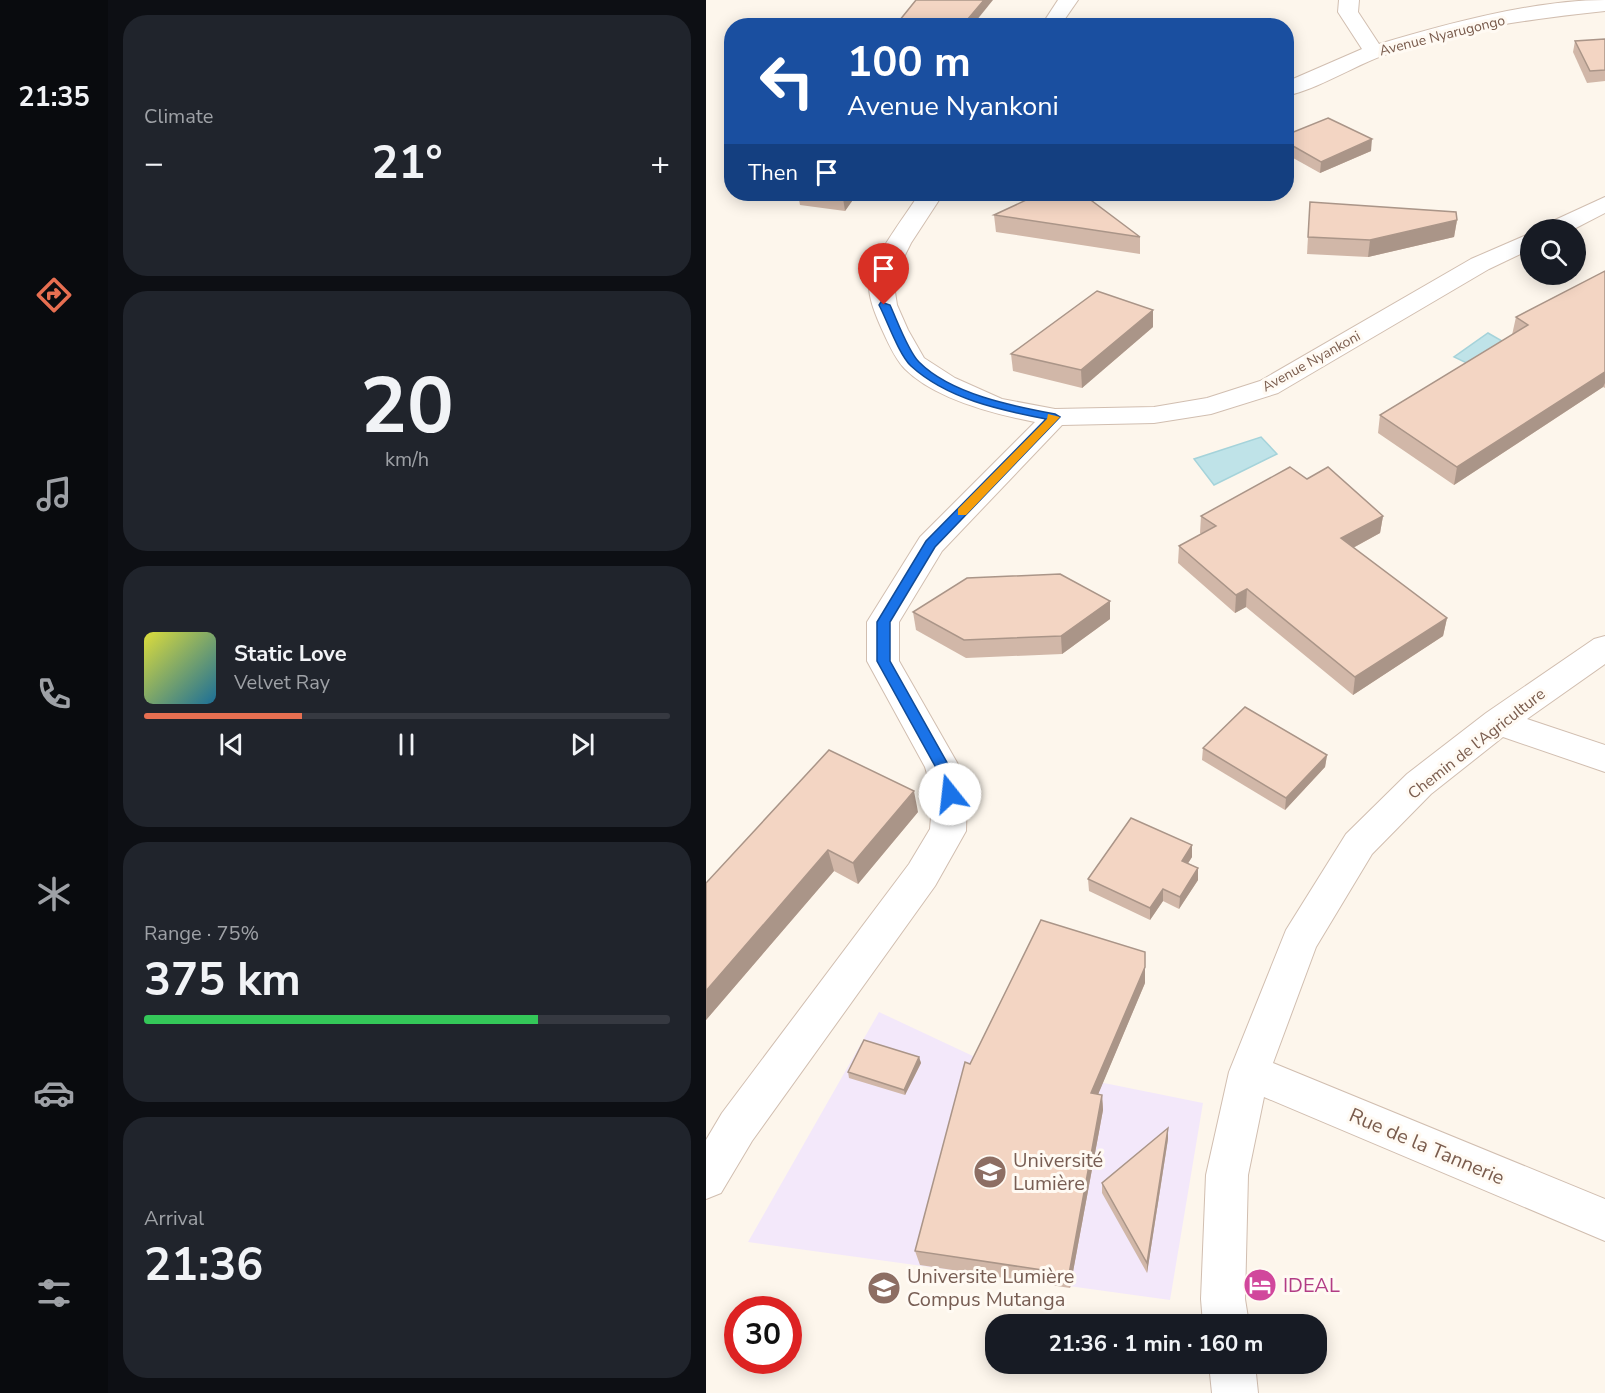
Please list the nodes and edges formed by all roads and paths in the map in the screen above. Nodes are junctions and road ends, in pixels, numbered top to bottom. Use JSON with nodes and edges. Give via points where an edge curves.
{"nodes":[{"id":1,"x":1068,"y":0,"type":"edge"},
{"id":2,"x":1349,"y":0,"type":"edge"},
{"id":3,"x":1604,"y":4,"type":"edge"},
{"id":4,"x":1056,"y":18,"type":"edge"},
{"id":5,"x":1374,"y":52,"type":"junction"},
{"id":6,"x":1294,"y":87,"type":"edge"},
{"id":7,"x":926,"y":201,"type":"edge"},
{"id":8,"x":1604,"y":204,"type":"edge"},
{"id":9,"x":1574,"y":219,"type":"edge"},
{"id":10,"x":1520,"y":245,"type":"edge"},
{"id":11,"x":1055,"y":417,"type":"junction"},
{"id":12,"x":1604,"y":647,"type":"edge"},
{"id":13,"x":1498,"y":722,"type":"junction"},
{"id":14,"x":1604,"y":759,"type":"edge"},
{"id":15,"x":1249,"y":1072,"type":"junction"},
{"id":16,"x":706,"y":1179,"type":"edge"},
{"id":17,"x":1604,"y":1220,"type":"edge"},
{"id":18,"x":1225,"y":1314,"type":"edge"},
{"id":19,"x":1233,"y":1374,"type":"edge"},
{"id":20,"x":1236,"y":1393,"type":"edge"}],
"edges":[{"from":1,"to":4,"type":"street"},
{"from":2,"to":5,"type":"street","via":[[1348,12]]},
{"from":3,"to":5,"type":"street","name":"Avenue Nyarugongo","via":[[1492,21]]},
{"from":5,"to":6,"type":"street","name":"Avenue Nyarugongo"},
{"from":7,"to":11,"type":"street","name":"Avenue Nyankoni","via":[[881,279],[884,305],[914,363],[946,384],[996,406]]},
{"from":8,"to":9,"type":"street"},
{"from":10,"to":11,"type":"street","name":"Avenue Nyankoni","via":[[1480,264],[1269,387],[1211,406],[1154,415]]},
{"from":11,"to":16,"type":"street","via":[[931,544],[883,622],[883,661],[942,766],[950,794],[948,831],[922,875],[737,1127]]},
{"from":12,"to":13,"type":"street","name":"Chemin de l'Agriculture"},
{"from":13,"to":14,"type":"street"},
{"from":13,"to":15,"type":"street","name":"Chemin de l'Agriculture","via":[[1419,784],[1359,844],[1299,941]]},
{"from":15,"to":17,"type":"street","name":"Rue de la Tannerie"},
{"from":15,"to":18,"type":"street","name":"Chemin de l'Agriculture","via":[[1227,1175]]},
{"from":19,"to":20,"type":"street"}]}
